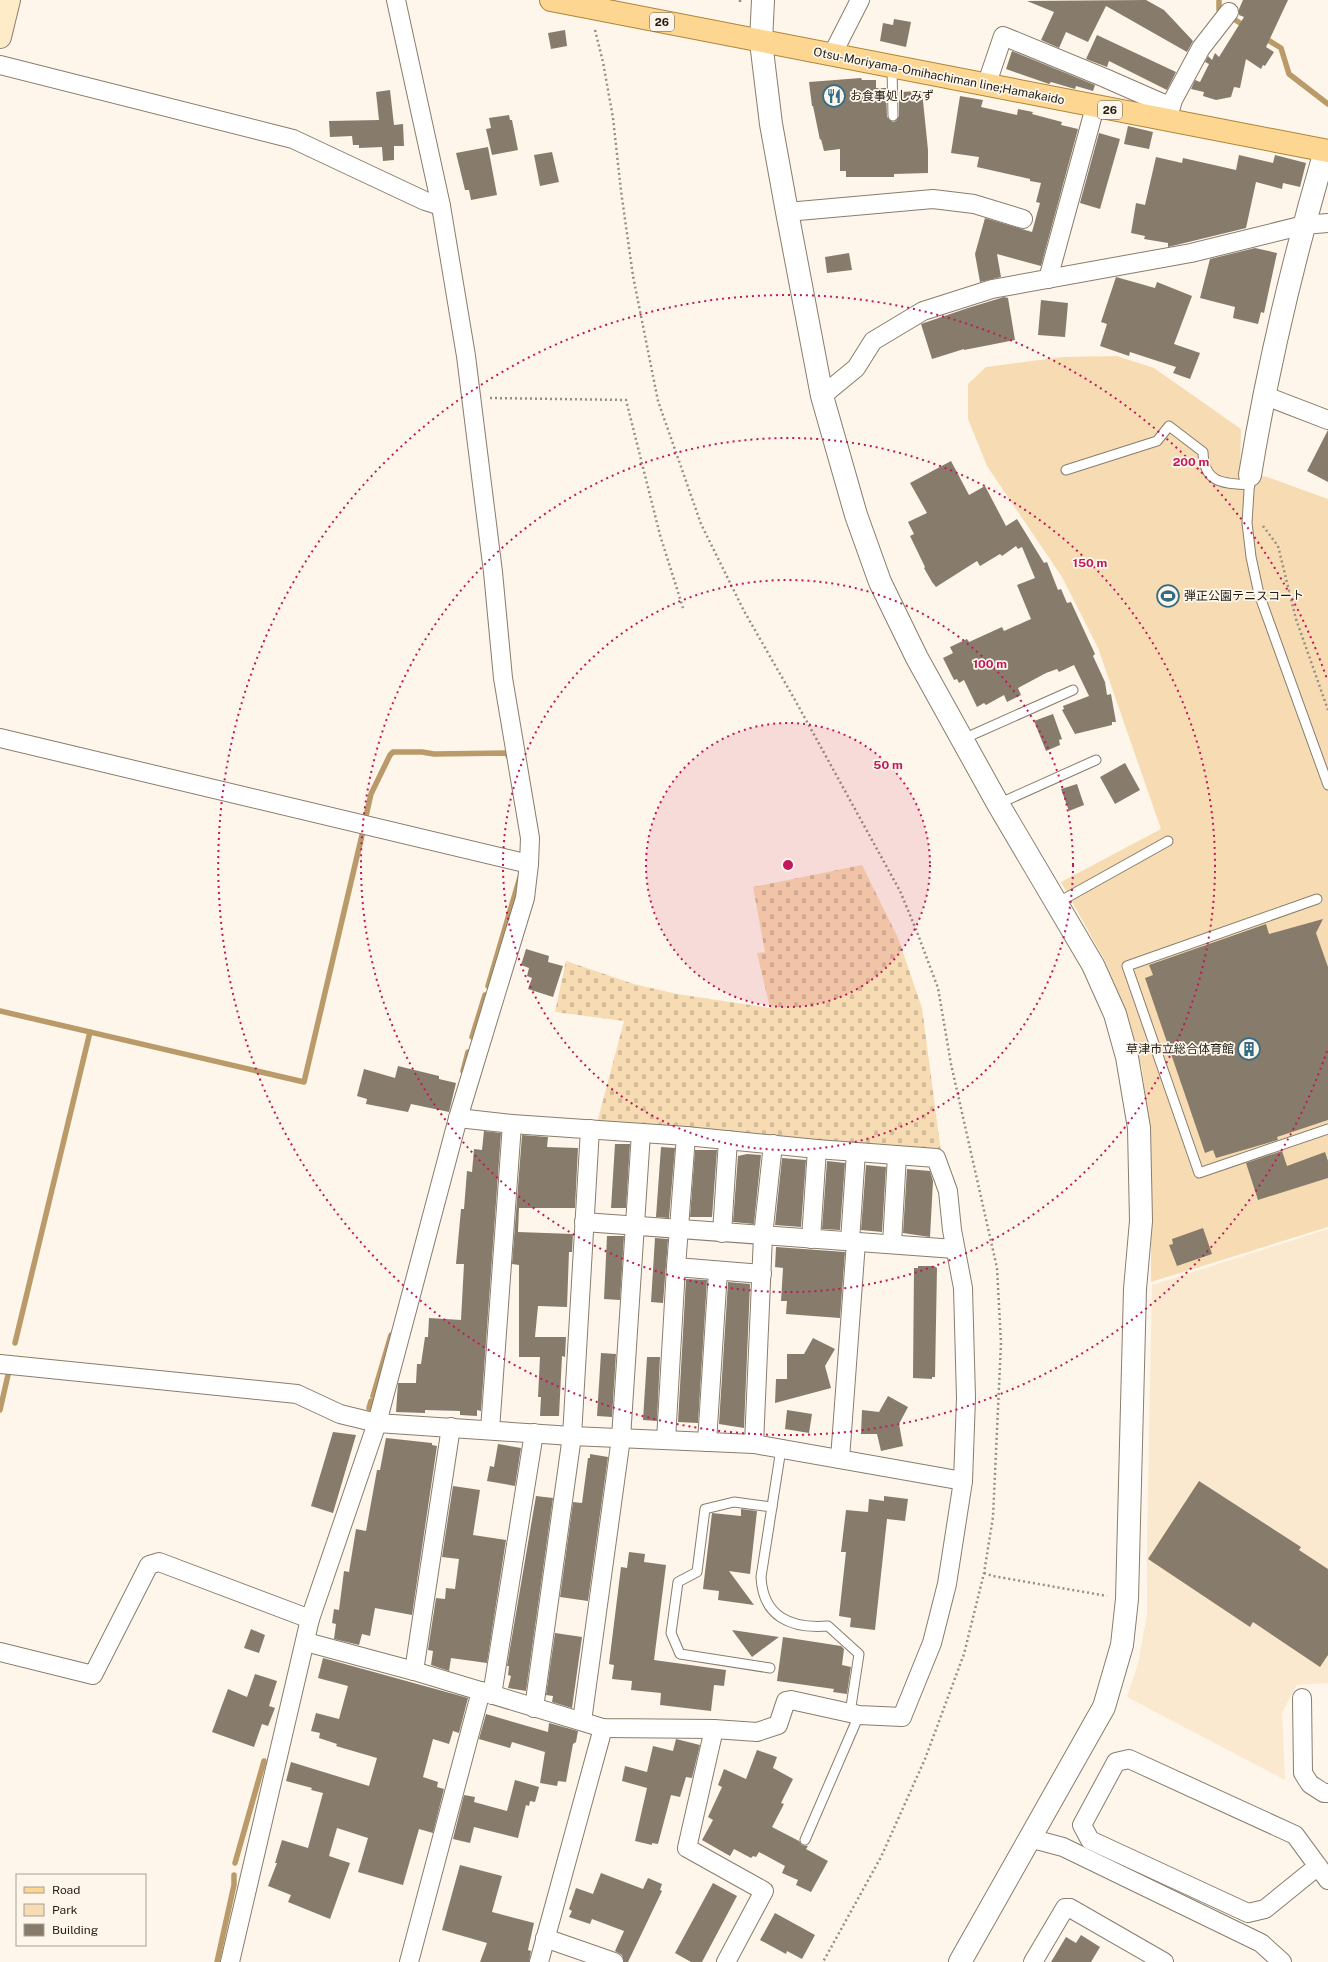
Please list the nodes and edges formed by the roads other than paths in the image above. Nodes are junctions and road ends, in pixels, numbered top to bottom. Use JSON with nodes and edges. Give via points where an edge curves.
{"nodes":[{"id":1,"x":9,"y":0,"type":"edge"},
{"id":2,"x":396,"y":0,"type":"edge"},
{"id":3,"x":551,"y":0,"type":"edge"},
{"id":4,"x":763,"y":0,"type":"edge"},
{"id":5,"x":860,"y":0,"type":"edge"},
{"id":6,"x":1229,"y":12,"type":"dead end"},
{"id":7,"x":0,"y":37,"type":"edge"},
{"id":8,"x":761,"y":42,"type":"junction"},
{"id":9,"x":832,"y":55,"type":"junction"},
{"id":10,"x":0,"y":65,"type":"edge"},
{"id":11,"x":892,"y":67,"type":"junction"},
{"id":12,"x":986,"y":86,"type":"junction"},
{"id":13,"x":1095,"y":107,"type":"junction"},
{"id":14,"x":1170,"y":114,"type":"junction"},
{"id":15,"x":893,"y":116,"type":"dead end"},
{"id":16,"x":1327,"y":151,"type":"edge"},
{"id":17,"x":441,"y":206,"type":"junction"},
{"id":18,"x":787,"y":212,"type":"junction"},
{"id":19,"x":1022,"y":219,"type":"dead end"},
{"id":20,"x":1328,"y":223,"type":"edge"},
{"id":21,"x":1304,"y":225,"type":"junction"},
{"id":22,"x":1048,"y":279,"type":"junction"},
{"id":23,"x":1263,"y":395,"type":"junction"},
{"id":24,"x":822,"y":396,"type":"junction"},
{"id":25,"x":1328,"y":420,"type":"edge"},
{"id":26,"x":1066,"y":470,"type":"dead end"},
{"id":27,"x":1250,"y":480,"type":"junction"},
{"id":28,"x":1073,"y":690,"type":"dead end"},
{"id":29,"x":0,"y":738,"type":"edge"},
{"id":30,"x":963,"y":739,"type":"junction"},
{"id":31,"x":1096,"y":760,"type":"dead end"},
{"id":32,"x":1328,"y":785,"type":"edge"},
{"id":33,"x":998,"y":804,"type":"junction"},
{"id":34,"x":1168,"y":841,"type":"dead end"},
{"id":35,"x":529,"y":864,"type":"junction"},
{"id":36,"x":1317,"y":899,"type":"dead end"},
{"id":37,"x":1055,"y":904,"type":"junction"},
{"id":38,"x":458,"y":1118,"type":"junction"},
{"id":39,"x":512,"y":1124,"type":"junction"},
{"id":40,"x":590,"y":1129,"type":"junction"},
{"id":41,"x":1328,"y":1129,"type":"edge"},
{"id":42,"x":641,"y":1133,"type":"junction"},
{"id":43,"x":686,"y":1136,"type":"junction"},
{"id":44,"x":728,"y":1140,"type":"junction"},
{"id":45,"x":773,"y":1144,"type":"junction"},
{"id":46,"x":817,"y":1149,"type":"junction"},
{"id":47,"x":856,"y":1152,"type":"junction"},
{"id":48,"x":897,"y":1155,"type":"junction"},
{"id":49,"x":584,"y":1222,"type":"junction"},
{"id":50,"x":634,"y":1225,"type":"junction"},
{"id":51,"x":679,"y":1230,"type":"junction"},
{"id":52,"x":722,"y":1233,"type":"junction"},
{"id":53,"x":764,"y":1236,"type":"junction"},
{"id":54,"x":811,"y":1239,"type":"junction"},
{"id":55,"x":853,"y":1242,"type":"junction"},
{"id":56,"x":892,"y":1244,"type":"junction"},
{"id":57,"x":955,"y":1249,"type":"junction"},
{"id":58,"x":676,"y":1267,"type":"junction"},
{"id":59,"x":718,"y":1271,"type":"junction"},
{"id":60,"x":762,"y":1274,"type":"junction"},
{"id":61,"x":0,"y":1364,"type":"edge"},
{"id":62,"x":377,"y":1423,"type":"junction"},
{"id":63,"x":451,"y":1427,"type":"junction"},
{"id":64,"x":490,"y":1430,"type":"junction"},
{"id":65,"x":534,"y":1433,"type":"junction"},
{"id":66,"x":572,"y":1436,"type":"junction"},
{"id":67,"x":620,"y":1438,"type":"junction"},
{"id":68,"x":666,"y":1440,"type":"junction"},
{"id":69,"x":707,"y":1442,"type":"junction"},
{"id":70,"x":754,"y":1444,"type":"junction"},
{"id":71,"x":781,"y":1449,"type":"junction"},
{"id":72,"x":840,"y":1459,"type":"junction"},
{"id":73,"x":963,"y":1481,"type":"junction"},
{"id":74,"x":772,"y":1507,"type":"junction"},
{"id":75,"x":310,"y":1619,"type":"junction"},
{"id":76,"x":306,"y":1642,"type":"junction"},
{"id":77,"x":0,"y":1652,"type":"edge"},
{"id":78,"x":770,"y":1668,"type":"dead end"},
{"id":79,"x":414,"y":1671,"type":"junction"},
{"id":80,"x":487,"y":1693,"type":"junction"},
{"id":81,"x":1302,"y":1698,"type":"dead end"},
{"id":82,"x":534,"y":1708,"type":"junction"},
{"id":83,"x":855,"y":1714,"type":"junction"},
{"id":84,"x":582,"y":1721,"type":"junction"},
{"id":85,"x":602,"y":1728,"type":"junction"},
{"id":86,"x":714,"y":1729,"type":"junction"},
{"id":87,"x":1328,"y":1793,"type":"edge"},
{"id":88,"x":1029,"y":1838,"type":"junction"},
{"id":89,"x":805,"y":1840,"type":"dead end"},
{"id":90,"x":1323,"y":1873,"type":"edge"},
{"id":91,"x":545,"y":1938,"type":"junction"},
{"id":92,"x":230,"y":1962,"type":"edge"},
{"id":93,"x":409,"y":1962,"type":"edge"},
{"id":94,"x":539,"y":1962,"type":"edge"},
{"id":95,"x":614,"y":1962,"type":"edge"},
{"id":96,"x":726,"y":1962,"type":"edge"},
{"id":97,"x":960,"y":1962,"type":"edge"},
{"id":98,"x":1034,"y":1962,"type":"edge"},
{"id":99,"x":1164,"y":1962,"type":"edge"},
{"id":100,"x":1282,"y":1962,"type":"edge"}],
"edges":[{"from":1,"to":7,"type":"main road"},
{"from":2,"to":17,"type":"street"},
{"from":3,"to":8,"type":"main road","name":"Otsu-Moriyama-Omihachiman line;Hamakaido","number":"26"},
{"from":4,"to":8,"type":"street"},
{"from":5,"to":9,"type":"street"},
{"from":6,"to":14,"type":"street","via":[[1201,48],[1173,100]]},
{"from":8,"to":9,"type":"main road","name":"Otsu-Moriyama-Omihachiman line;Hamakaido","number":"26"},
{"from":8,"to":18,"type":"street","via":[[771,124]]},
{"from":9,"to":11,"type":"main road","name":"Otsu-Moriyama-Omihachiman line;Hamakaido","number":"26"},
{"from":10,"to":17,"type":"street","via":[[293,139],[425,201]]},
{"from":11,"to":12,"type":"main road","name":"Otsu-Moriyama-Omihachiman line;Hamakaido","number":"26"},
{"from":11,"to":15,"type":"lane"},
{"from":12,"to":13,"type":"main road","name":"Otsu-Moriyama-Omihachiman line;Hamakaido","number":"26"},
{"from":12,"to":14,"type":"street","via":[[1003,36],[1105,78]]},
{"from":13,"to":14,"type":"main road","name":"Otsu-Moriyama-Omihachiman line;Hamakaido","number":"26"},
{"from":13,"to":22,"type":"street"},
{"from":14,"to":16,"type":"main road","name":"Otsu-Moriyama-Omihachiman line;Hamakaido","number":"26"},
{"from":16,"to":21,"type":"street"},
{"from":17,"to":35,"type":"street","via":[[471,397],[493,572],[503,678],[530,838]]},
{"from":18,"to":19,"type":"street","via":[[933,199],[974,204]]},
{"from":18,"to":24,"type":"street"},
{"from":20,"to":21,"type":"street"},
{"from":21,"to":22,"type":"street","via":[[1191,253]]},
{"from":21,"to":23,"type":"street"},
{"from":22,"to":24,"type":"street","via":[[992,289],[923,310],[873,341],[856,368]]},
{"from":23,"to":25,"type":"street"},
{"from":23,"to":27,"type":"street"},
{"from":24,"to":30,"type":"street","via":[[856,515],[880,582],[917,658]]},
{"from":26,"to":27,"type":"lane","via":[[1157,441],[1169,426],[1203,452],[1205,467],[1216,480],[1222,483]]},
{"from":27,"to":32,"type":"lane","via":[[1247,523],[1259,594]]},
{"from":28,"to":30,"type":"lane"},
{"from":29,"to":35,"type":"street"},
{"from":30,"to":33,"type":"street"},
{"from":31,"to":33,"type":"lane"},
{"from":33,"to":37,"type":"street"},
{"from":34,"to":37,"type":"lane"},
{"from":35,"to":38,"type":"street","via":[[525,898]]},
{"from":36,"to":41,"type":"lane","via":[[1127,966],[1199,1173]]},
{"from":37,"to":88,"type":"street","via":[[1093,965],[1115,1014],[1127,1057],[1139,1128],[1141,1221],[1135,1289],[1127,1599],[1122,1645],[1104,1707]]},
{"from":38,"to":39,"type":"street"},
{"from":38,"to":62,"type":"street"},
{"from":39,"to":40,"type":"street"},
{"from":39,"to":64,"type":"street"},
{"from":40,"to":42,"type":"street"},
{"from":40,"to":49,"type":"street"},
{"from":42,"to":43,"type":"street"},
{"from":42,"to":50,"type":"street"},
{"from":43,"to":44,"type":"street"},
{"from":43,"to":51,"type":"street"},
{"from":44,"to":45,"type":"street"},
{"from":44,"to":52,"type":"street"},
{"from":45,"to":46,"type":"street"},
{"from":45,"to":53,"type":"street"},
{"from":46,"to":47,"type":"street"},
{"from":46,"to":54,"type":"street"},
{"from":47,"to":48,"type":"street"},
{"from":47,"to":55,"type":"street"},
{"from":48,"to":56,"type":"street"},
{"from":48,"to":57,"type":"street","via":[[936,1158],[948,1191]]},
{"from":49,"to":50,"type":"street"},
{"from":49,"to":66,"type":"street"},
{"from":50,"to":51,"type":"street"},
{"from":50,"to":67,"type":"street"},
{"from":51,"to":52,"type":"street"},
{"from":51,"to":58,"type":"street"},
{"from":52,"to":53,"type":"street"},
{"from":53,"to":54,"type":"street"},
{"from":53,"to":60,"type":"street"},
{"from":54,"to":55,"type":"street"},
{"from":55,"to":56,"type":"street"},
{"from":55,"to":72,"type":"street"},
{"from":56,"to":57,"type":"street"},
{"from":57,"to":73,"type":"street","via":[[963,1288],[966,1398]]},
{"from":58,"to":59,"type":"street"},
{"from":58,"to":68,"type":"street"},
{"from":59,"to":60,"type":"street"},
{"from":59,"to":69,"type":"street"},
{"from":60,"to":70,"type":"street"},
{"from":61,"to":62,"type":"street","via":[[297,1394],[340,1414]]},
{"from":62,"to":63,"type":"street"},
{"from":62,"to":75,"type":"street"},
{"from":63,"to":64,"type":"street"},
{"from":63,"to":79,"type":"street"},
{"from":64,"to":65,"type":"street"},
{"from":65,"to":66,"type":"street"},
{"from":65,"to":80,"type":"street"},
{"from":66,"to":67,"type":"street"},
{"from":66,"to":82,"type":"street"},
{"from":67,"to":68,"type":"street"},
{"from":67,"to":84,"type":"street"},
{"from":68,"to":69,"type":"street"},
{"from":69,"to":70,"type":"street"},
{"from":70,"to":71,"type":"street"},
{"from":71,"to":72,"type":"street"},
{"from":71,"to":74,"type":"lane"},
{"from":72,"to":73,"type":"street"},
{"from":73,"to":83,"type":"street","via":[[947,1584],[932,1643],[902,1717]]},
{"from":74,"to":78,"type":"lane","via":[[734,1502],[705,1509],[697,1572],[678,1582],[671,1633],[680,1654]]},
{"from":74,"to":83,"type":"lane","via":[[761,1576],[767,1604],[784,1620],[809,1627],[828,1626],[859,1654]]},
{"from":75,"to":76,"type":"street"},
{"from":75,"to":77,"type":"street","via":[[159,1562],[149,1565],[93,1675]]},
{"from":76,"to":79,"type":"street"},
{"from":76,"to":92,"type":"street"},
{"from":79,"to":80,"type":"street"},
{"from":80,"to":82,"type":"street"},
{"from":80,"to":93,"type":"street"},
{"from":81,"to":87,"type":"street","via":[[1303,1773],[1310,1784]]},
{"from":82,"to":84,"type":"street"},
{"from":83,"to":86,"type":"street","via":[[791,1700],[786,1702],[778,1725],[757,1732]]},
{"from":83,"to":89,"type":"lane"},
{"from":84,"to":85,"type":"street"},
{"from":85,"to":86,"type":"street"},
{"from":85,"to":91,"type":"street"},
{"from":86,"to":96,"type":"street","via":[[687,1848],[764,1891]]},
{"from":88,"to":97,"type":"street"},
{"from":88,"to":100,"type":"street","via":[[1063,1847],[1261,1943]]},
{"from":90,"to":90,"type":"street","via":[[1295,1835],[1129,1758],[1116,1762],[1082,1825],[1090,1840],[1248,1913],[1265,1909]]},
{"from":91,"to":94,"type":"street"},
{"from":91,"to":95,"type":"street"},
{"from":98,"to":99,"type":"street","via":[[1065,1908],[1070,1908]]}]}
